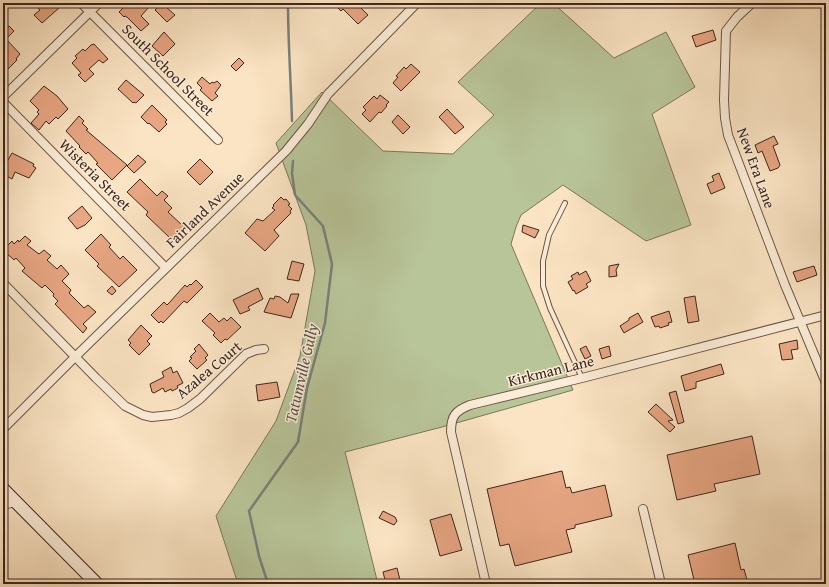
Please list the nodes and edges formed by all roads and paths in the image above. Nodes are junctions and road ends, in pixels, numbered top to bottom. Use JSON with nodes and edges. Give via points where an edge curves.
{"nodes":[{"id":1,"x":81,"y":3,"type":"edge"},
{"id":2,"x":99,"y":3,"type":"edge"},
{"id":3,"x":416,"y":3,"type":"edge"},
{"id":4,"x":752,"y":3,"type":"edge"},
{"id":5,"x":90,"y":12,"type":"junction"},
{"id":6,"x":3,"y":97,"type":"edge"},
{"id":7,"x":3,"y":102,"type":"edge"},
{"id":8,"x":218,"y":140,"type":"dead end"},
{"id":9,"x":566,"y":203,"type":"dead end"},
{"id":10,"x":166,"y":268,"type":"junction"},
{"id":11,"x":3,"y":283,"type":"edge"},
{"id":12,"x":826,"y":315,"type":"edge"},
{"id":13,"x":800,"y":321,"type":"junction"},
{"id":14,"x":264,"y":349,"type":"dead end"},
{"id":15,"x":75,"y":356,"type":"junction"},
{"id":16,"x":582,"y":378,"type":"junction"},
{"id":17,"x":826,"y":382,"type":"edge"},
{"id":18,"x":3,"y":429,"type":"edge"},
{"id":19,"x":3,"y":489,"type":"edge"},
{"id":20,"x":15,"y":502,"type":"junction"},
{"id":21,"x":3,"y":505,"type":"edge"},
{"id":22,"x":644,"y":509,"type":"dead end"},
{"id":23,"x":97,"y":584,"type":"edge"},
{"id":24,"x":486,"y":584,"type":"edge"},
{"id":25,"x":661,"y":584,"type":"edge"}],
"edges":[{"from":1,"to":5,"type":"street","name":"South School Street"},
{"from":2,"to":5,"type":"street"},
{"from":3,"to":10,"type":"street","name":"Fairland Avenue","via":[[328,94],[286,151]]},
{"from":4,"to":13,"type":"street","name":"New Era Lane","via":[[726,31],[725,118],[728,135]]},
{"from":5,"to":6,"type":"street"},
{"from":5,"to":8,"type":"street","name":"South School Street"},
{"from":7,"to":10,"type":"street","name":"Wisteria Street"},
{"from":9,"to":16,"type":"lane","via":[[549,235],[543,261],[542,286]]},
{"from":10,"to":15,"type":"street","name":"Fairland Avenue"},
{"from":11,"to":15,"type":"street","name":"Azalea Court"},
{"from":12,"to":13,"type":"street","name":"Kirkman Lane"},
{"from":13,"to":16,"type":"street","name":"Kirkman Lane"},
{"from":13,"to":17,"type":"street","name":"New Era Lane"},
{"from":14,"to":15,"type":"street","name":"Azalea Court","via":[[246,354],[188,408],[179,413],[152,417],[125,406]]},
{"from":15,"to":18,"type":"street","name":"Fairland Avenue"},
{"from":16,"to":24,"type":"street","name":"Kirkman Lane","via":[[470,405],[459,410],[453,417],[452,441]]},
{"from":19,"to":20,"type":"street"},
{"from":20,"to":21,"type":"street"},
{"from":20,"to":23,"type":"street"},
{"from":22,"to":25,"type":"street"}]}
